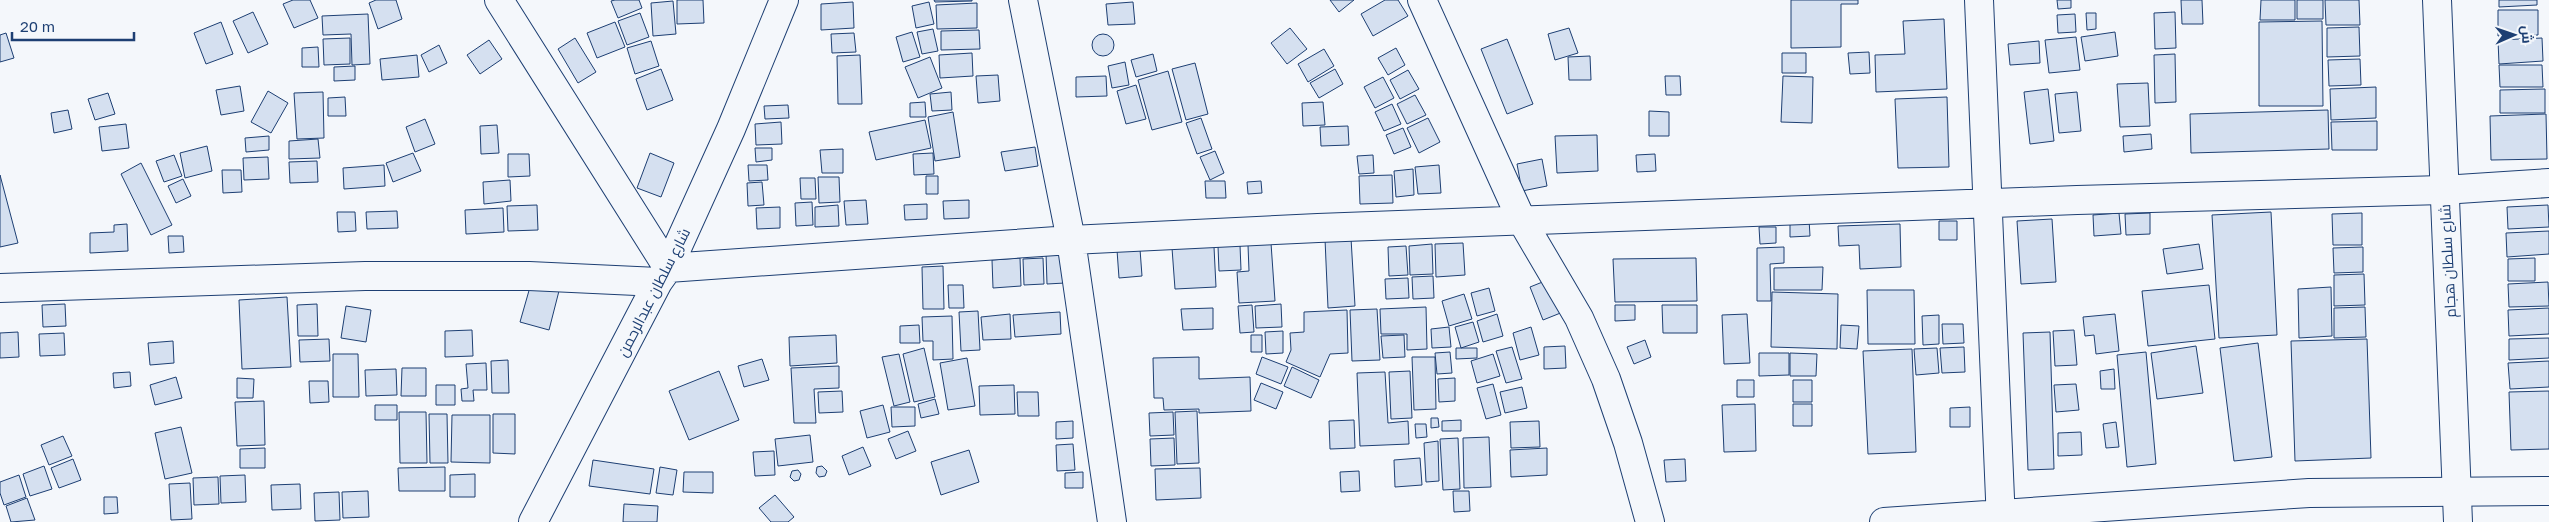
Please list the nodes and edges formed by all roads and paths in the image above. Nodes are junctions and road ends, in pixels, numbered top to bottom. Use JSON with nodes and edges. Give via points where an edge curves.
{"nodes":[{"id":1,"x":499,"y":0,"type":"edge"},
{"id":2,"x":784,"y":0,"type":"edge"},
{"id":3,"x":1023,"y":0,"type":"edge"},
{"id":4,"x":1422,"y":0,"type":"edge"},
{"id":5,"x":1979,"y":0,"type":"edge"},
{"id":6,"x":2437,"y":0,"type":"edge"},
{"id":7,"x":2549,"y":183,"type":"edge"},
{"id":8,"x":2443,"y":190,"type":"junction"},
{"id":9,"x":1986,"y":204,"type":"junction"},
{"id":10,"x":1522,"y":221,"type":"junction"},
{"id":11,"x":1071,"y":240,"type":"junction"},
{"id":12,"x":663,"y":275,"type":"junction"},
{"id":13,"x":0,"y":288,"type":"edge"},
{"id":14,"x":2549,"y":491,"type":"edge"},
{"id":15,"x":2457,"y":493,"type":"junction"},
{"id":16,"x":2001,"y":518,"type":"edge"},
{"id":17,"x":533,"y":522,"type":"edge"},
{"id":18,"x":1112,"y":522,"type":"edge"},
{"id":19,"x":1650,"y":522,"type":"edge"},
{"id":20,"x":1884,"y":522,"type":"edge"},
{"id":21,"x":2458,"y":522,"type":"edge"}],
"edges":[{"from":1,"to":12,"type":"main road"},
{"from":2,"to":12,"type":"main road","name":"شارع سلطان عبدالرحمن","via":[[731,129]]},
{"from":3,"to":11,"type":"main road"},
{"from":4,"to":10,"type":"main road"},
{"from":5,"to":9,"type":"main road"},
{"from":6,"to":8,"type":"main road","name":"شارع سلطان هجام"},
{"from":7,"to":8,"type":"main road"},
{"from":8,"to":9,"type":"main road"},
{"from":8,"to":15,"type":"main road","name":"شارع سلطان هجام"},
{"from":9,"to":10,"type":"main road"},
{"from":9,"to":16,"type":"main road"},
{"from":10,"to":11,"type":"main road"},
{"from":10,"to":19,"type":"main road","via":[[1579,318],[1606,379]]},
{"from":11,"to":12,"type":"main road"},
{"from":11,"to":18,"type":"main road"},
{"from":12,"to":13,"type":"main road","via":[[365,276]]},
{"from":12,"to":17,"type":"main road","name":"شارع سلطان عبدالرحمن"},
{"from":14,"to":15,"type":"main road"},
{"from":15,"to":16,"type":"main road","via":[[2310,493]]},
{"from":15,"to":21,"type":"main road","name":"شارع سلطان هجام"},
{"from":16,"to":20,"type":"main road"}]}
